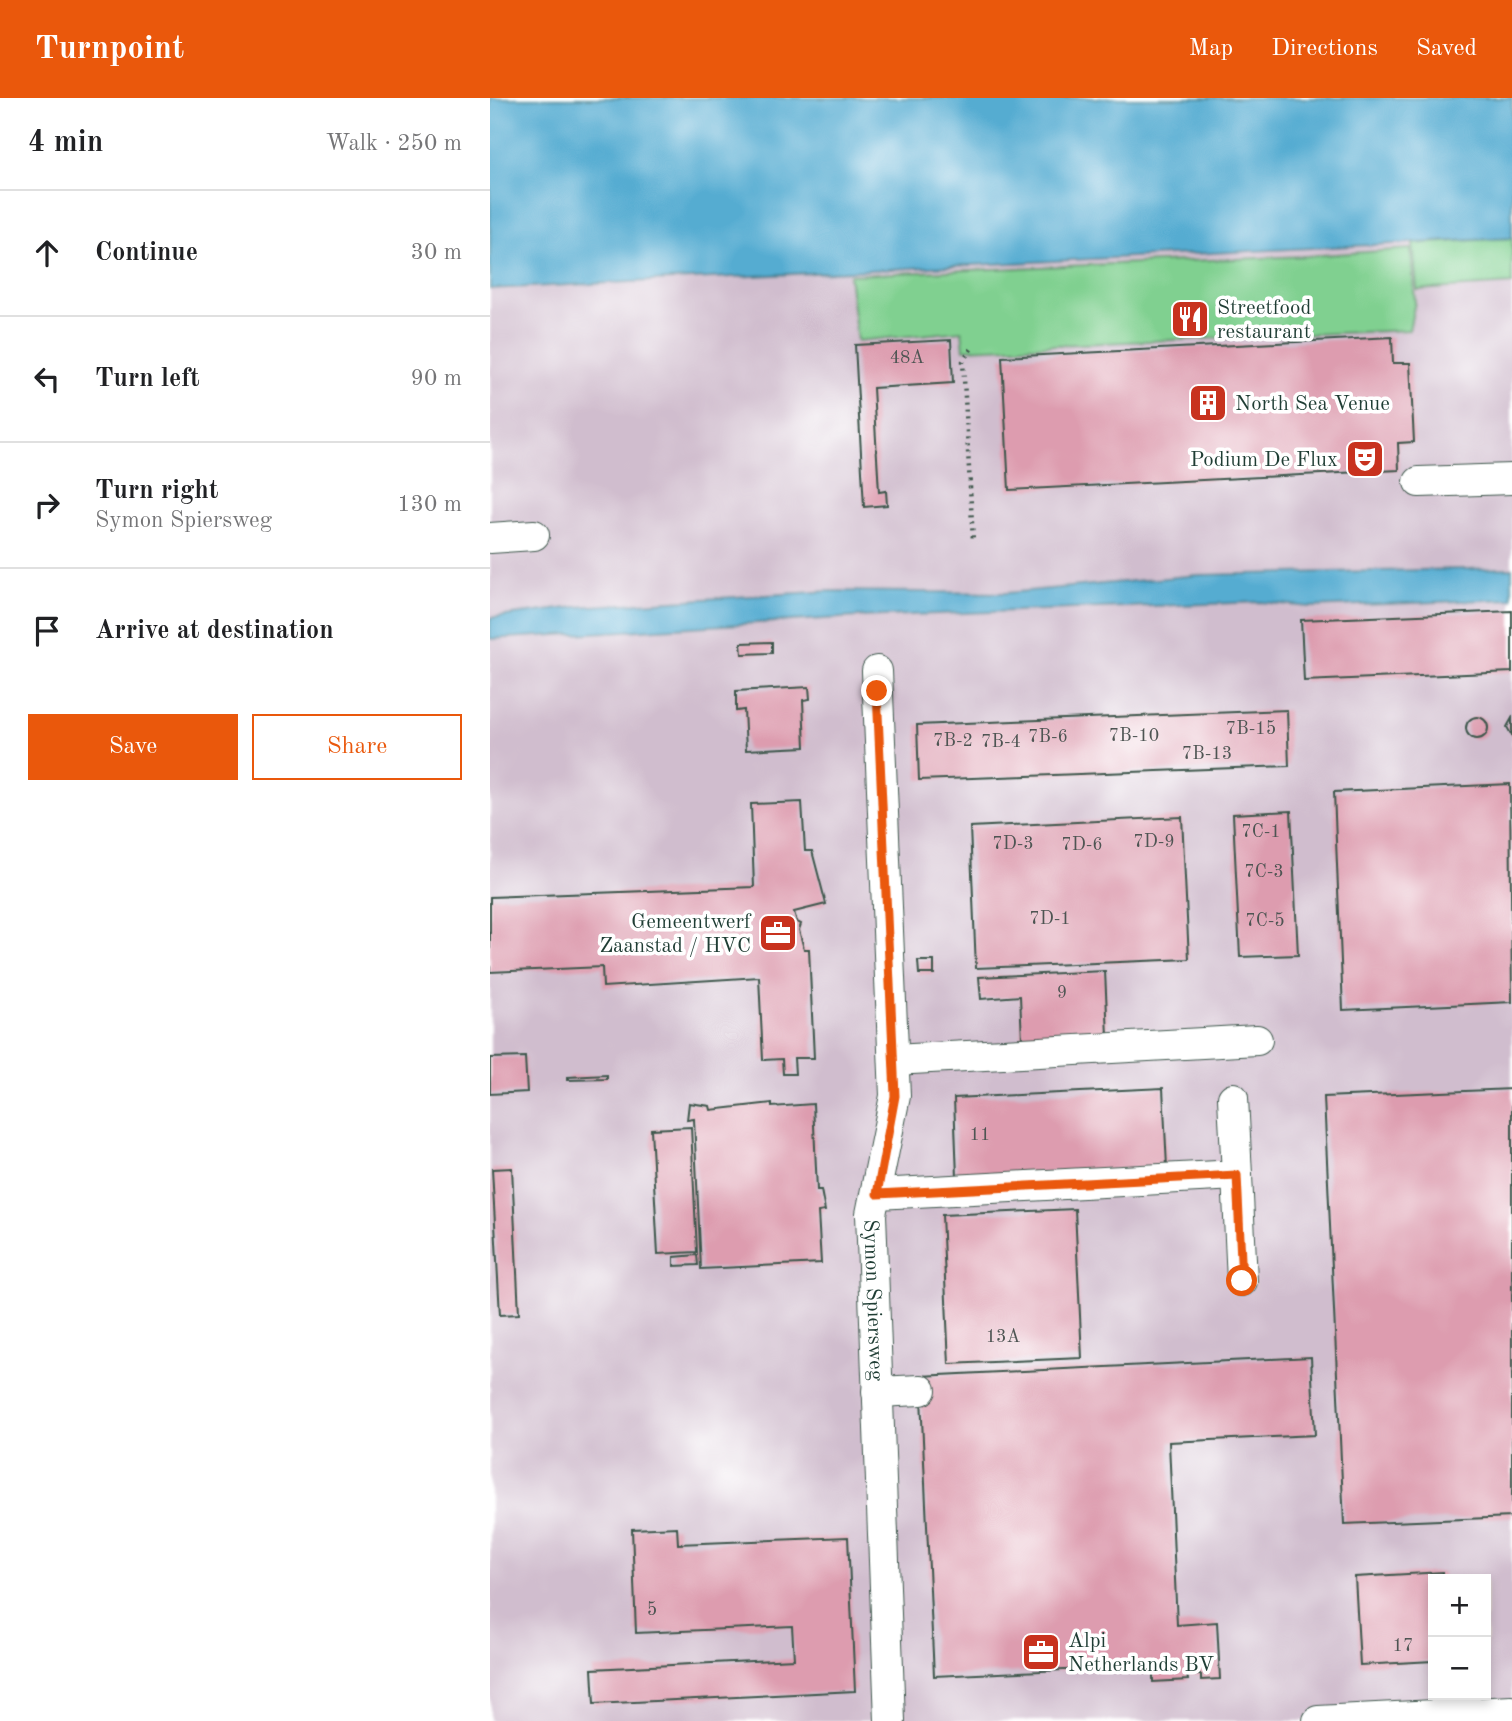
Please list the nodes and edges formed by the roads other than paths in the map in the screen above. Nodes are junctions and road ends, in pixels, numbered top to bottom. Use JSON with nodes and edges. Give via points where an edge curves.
{"nodes":[{"id":1,"x":1512,"y":479,"type":"edge"},
{"id":2,"x":1419,"y":482,"type":"dead end"},
{"id":3,"x":534,"y":535,"type":"dead end"},
{"id":4,"x":490,"y":538,"type":"edge"},
{"id":5,"x":877,"y":671,"type":"dead end"},
{"id":6,"x":1256,"y":1040,"type":"dead end"},
{"id":7,"x":894,"y":1060,"type":"junction"},
{"id":8,"x":1233,"y":1098,"type":"dead end"},
{"id":9,"x":1237,"y":1175,"type":"junction"},
{"id":10,"x":877,"y":1194,"type":"junction"},
{"id":11,"x":1242,"y":1281,"type":"dead end"},
{"id":12,"x":921,"y":1390,"type":"dead end"},
{"id":13,"x":877,"y":1392,"type":"junction"},
{"id":14,"x":1512,"y":1711,"type":"edge"},
{"id":15,"x":890,"y":1721,"type":"edge"},
{"id":16,"x":1318,"y":1721,"type":"edge"}],
"edges":[{"from":1,"to":2,"type":"street"},
{"from":3,"to":4,"type":"street"},
{"from":5,"to":7,"type":"street","name":"Symon Spiersweg"},
{"from":6,"to":7,"type":"street"},
{"from":7,"to":10,"type":"street","name":"Symon Spiersweg","via":[[895,1096]]},
{"from":8,"to":9,"type":"street"},
{"from":9,"to":10,"type":"street"},
{"from":9,"to":11,"type":"street"},
{"from":10,"to":13,"type":"street","name":"Symon Spiersweg","via":[[872,1214]]},
{"from":12,"to":13,"type":"street"},
{"from":13,"to":15,"type":"street","name":"Symon Spiersweg"},
{"from":14,"to":16,"type":"street"}]}
